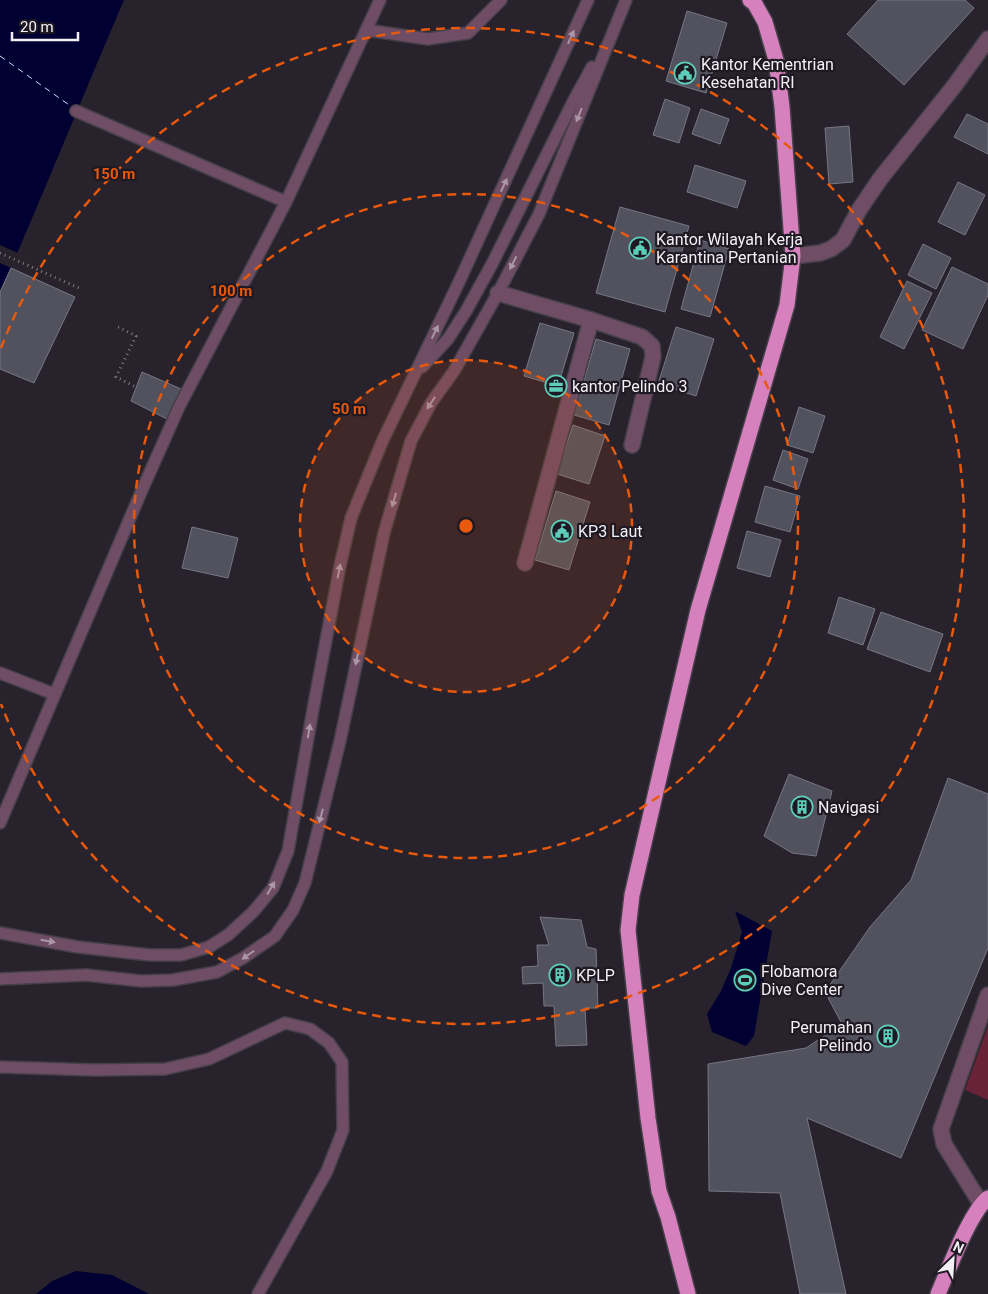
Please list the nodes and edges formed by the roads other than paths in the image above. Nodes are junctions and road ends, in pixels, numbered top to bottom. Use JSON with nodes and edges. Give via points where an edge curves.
{"nodes":[{"id":1,"x":380,"y":0,"type":"edge"},
{"id":2,"x":501,"y":0,"type":"edge"},
{"id":3,"x":588,"y":0,"type":"edge"},
{"id":4,"x":626,"y":0,"type":"edge"},
{"id":5,"x":750,"y":0,"type":"edge"},
{"id":6,"x":617,"y":21,"type":"junction"},
{"id":7,"x":366,"y":30,"type":"junction"},
{"id":8,"x":988,"y":39,"type":"edge"},
{"id":9,"x":76,"y":111,"type":"dead end"},
{"id":10,"x":286,"y":202,"type":"junction"},
{"id":11,"x":793,"y":256,"type":"junction"},
{"id":12,"x":498,"y":293,"type":"junction"},
{"id":13,"x":591,"y":320,"type":"junction"},
{"id":14,"x":413,"y":376,"type":"junction"},
{"id":15,"x":632,"y":445,"type":"dead end"},
{"id":16,"x":525,"y":563,"type":"dead end"},
{"id":17,"x":0,"y":673,"type":"edge"},
{"id":18,"x":54,"y":694,"type":"junction"},
{"id":19,"x":0,"y":823,"type":"edge"},
{"id":20,"x":0,"y":933,"type":"edge"},
{"id":21,"x":0,"y":979,"type":"edge"},
{"id":22,"x":988,"y":995,"type":"edge"},
{"id":23,"x":0,"y":1067,"type":"edge"},
{"id":24,"x":984,"y":1201,"type":"edge"},
{"id":25,"x":258,"y":1294,"type":"edge"},
{"id":26,"x":688,"y":1294,"type":"edge"},
{"id":27,"x":938,"y":1294,"type":"edge"}],
"edges":[{"from":1,"to":7,"type":"lane"},
{"from":2,"to":7,"type":"lane","via":[[468,33],[428,40]]},
{"from":14,"to":3,"type":"lane","one_way":true},
{"from":4,"to":6,"type":"lane"},
{"from":5,"to":11,"type":"highway","via":[[765,22],[776,60]]},
{"from":6,"to":12,"type":"lane","one_way":true,"via":[[539,214]]},
{"from":6,"to":14,"type":"lane","via":[[466,311],[448,338]]},
{"from":7,"to":10,"type":"lane"},
{"from":8,"to":11,"type":"street","via":[[880,179],[842,240],[831,250]]},
{"from":9,"to":10,"type":"lane"},
{"from":10,"to":18,"type":"lane","via":[[179,407]]},
{"from":11,"to":26,"type":"highway","via":[[787,304],[698,610],[632,895],[628,930],[659,1191]]},
{"from":12,"to":13,"type":"street"},
{"from":12,"to":21,"type":"lane","one_way":true,"via":[[454,371],[419,422],[411,441],[384,533],[340,741],[305,883],[293,910],[275,936],[217,972],[173,980],[141,981],[86,975]]},
{"from":13,"to":15,"type":"street","via":[[642,337],[652,346],[653,357]]},
{"from":13,"to":16,"type":"street"},
{"from":20,"to":14,"type":"lane","one_way":true,"via":[[78,947],[181,955],[209,947],[228,935],[254,912],[272,888],[288,852],[351,518]]},
{"from":17,"to":18,"type":"lane"},
{"from":18,"to":19,"type":"lane"},
{"from":22,"to":24,"type":"street","via":[[942,1128],[944,1144]]},
{"from":23,"to":25,"type":"lane","via":[[165,1069],[210,1059],[286,1023],[310,1029],[329,1043],[342,1062],[343,1130],[327,1171]]},
{"from":24,"to":27,"type":"highway"}]}
